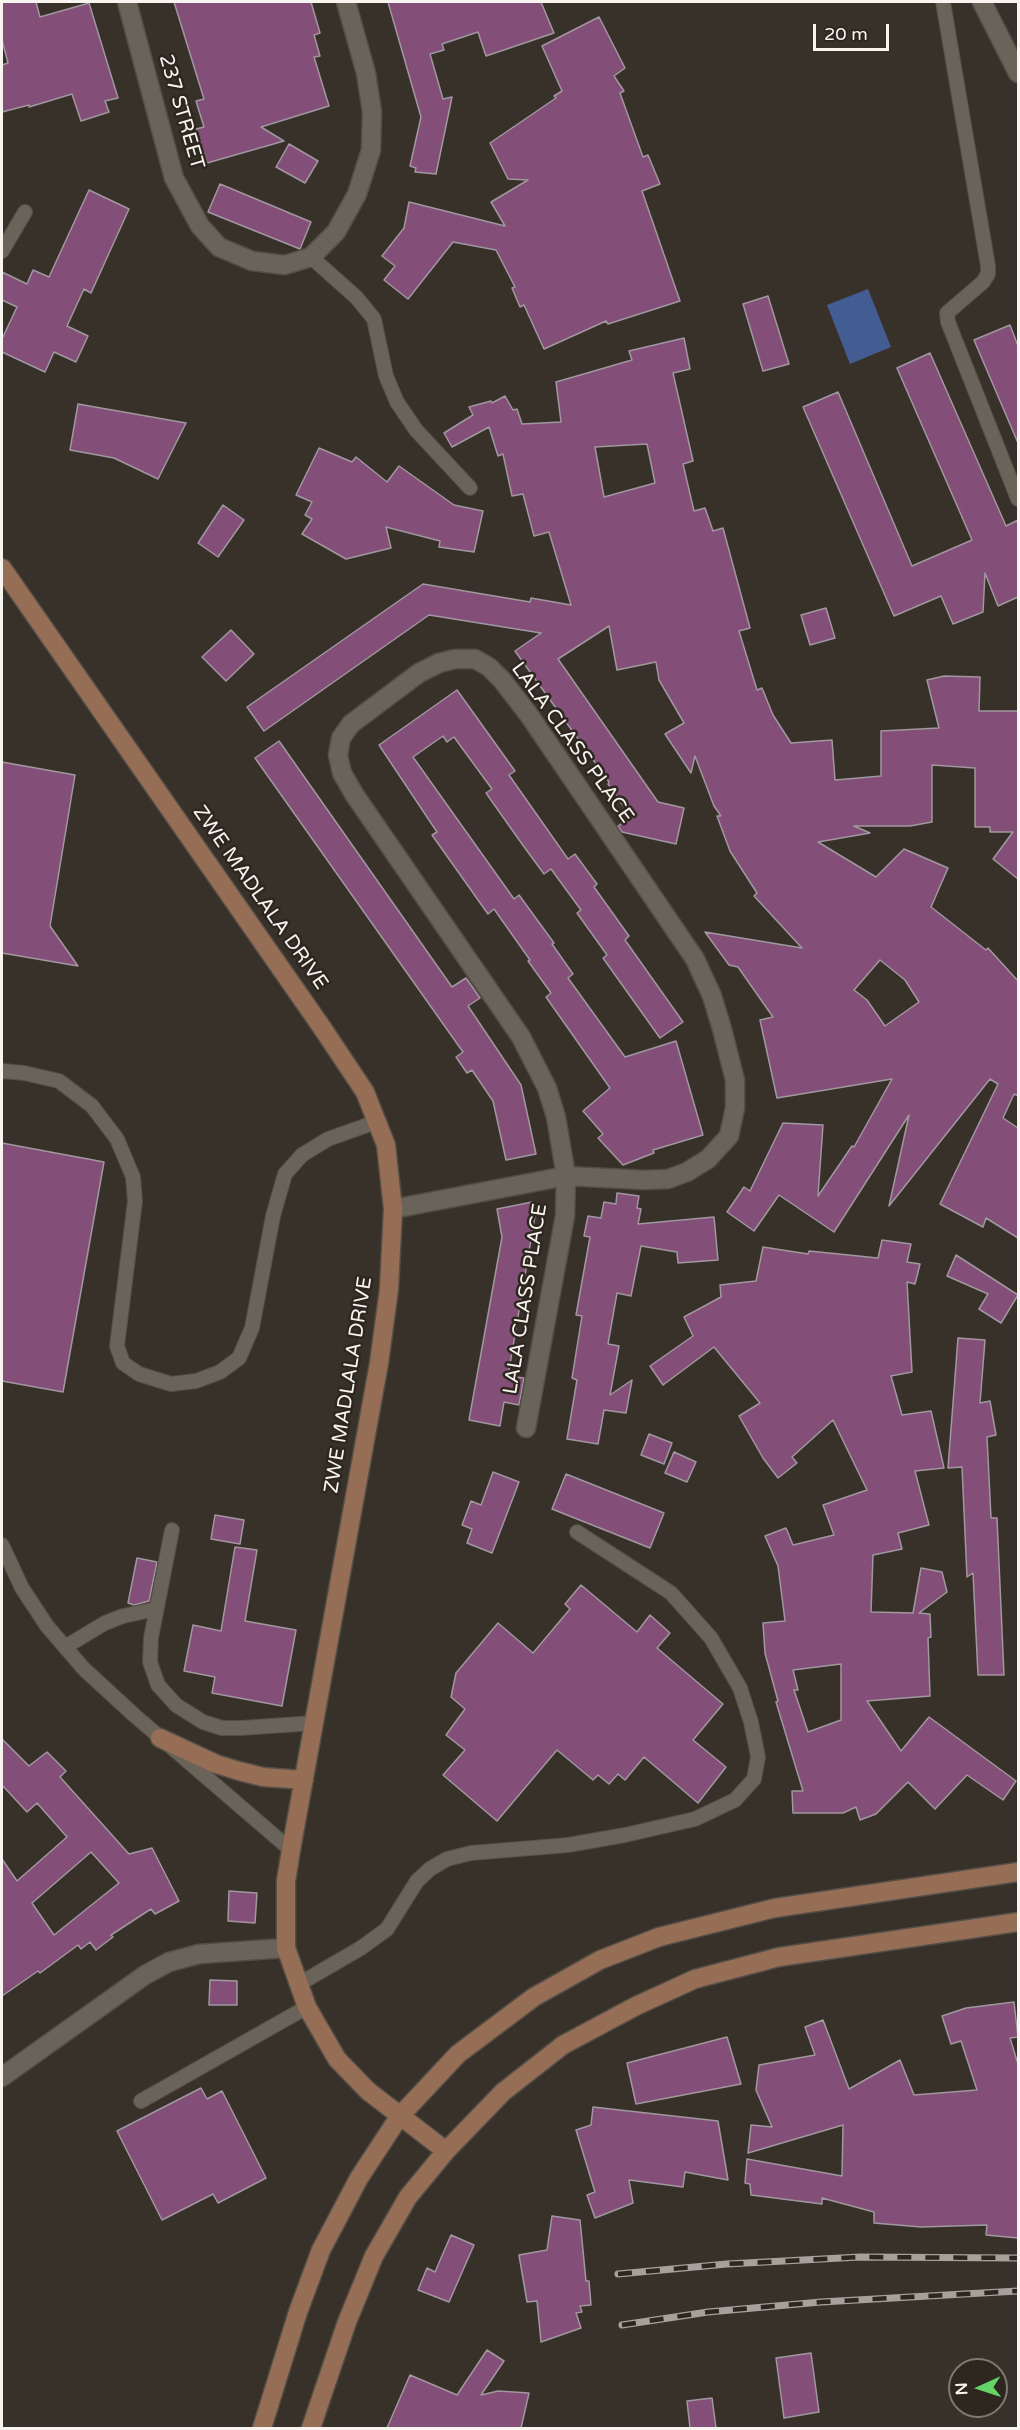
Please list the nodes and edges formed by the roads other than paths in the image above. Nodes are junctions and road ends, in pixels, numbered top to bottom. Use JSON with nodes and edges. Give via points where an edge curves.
{"nodes":[{"id":1,"x":127,"y":2,"type":"edge"},
{"id":2,"x":346,"y":2,"type":"edge"},
{"id":3,"x":943,"y":2,"type":"edge"},
{"id":4,"x":982,"y":2,"type":"edge"},
{"id":5,"x":1018,"y":73,"type":"edge"},
{"id":6,"x":25,"y":212,"type":"dead end"},
{"id":7,"x":2,"y":251,"type":"edge"},
{"id":8,"x":311,"y":256,"type":"junction"},
{"id":9,"x":470,"y":488,"type":"dead end"},
{"id":10,"x":1018,"y":499,"type":"edge"},
{"id":11,"x":2,"y":568,"type":"edge"},
{"id":12,"x":2,"y":1071,"type":"edge"},
{"id":13,"x":376,"y":1122,"type":"junction"},
{"id":14,"x":566,"y":1176,"type":"junction"},
{"id":15,"x":393,"y":1209,"type":"junction"},
{"id":16,"x":526,"y":1428,"type":"dead end"},
{"id":17,"x":172,"y":1530,"type":"dead end"},
{"id":18,"x":577,"y":1532,"type":"dead end"},
{"id":19,"x":2,"y":1545,"type":"edge"},
{"id":20,"x":156,"y":1609,"type":"junction"},
{"id":21,"x":65,"y":1647,"type":"junction"},
{"id":22,"x":314,"y":1723,"type":"junction"},
{"id":23,"x":160,"y":1738,"type":"junction"},
{"id":24,"x":304,"y":1780,"type":"junction"},
{"id":25,"x":291,"y":1850,"type":"junction"},
{"id":26,"x":1018,"y":1872,"type":"edge"},
{"id":27,"x":1018,"y":1922,"type":"edge"},
{"id":28,"x":286,"y":1948,"type":"junction"},
{"id":29,"x":299,"y":1984,"type":"junction"},
{"id":30,"x":307,"y":2007,"type":"junction"},
{"id":31,"x":2,"y":2076,"type":"edge"},
{"id":32,"x":141,"y":2101,"type":"dead end"},
{"id":33,"x":399,"y":2116,"type":"junction"},
{"id":34,"x":446,"y":2151,"type":"junction"},
{"id":35,"x":262,"y":2428,"type":"edge"},
{"id":36,"x":311,"y":2428,"type":"edge"}],
"edges":[{"from":1,"to":8,"type":"street","name":"237 STREET","via":[[174,178],[200,226],[219,247],[252,261],[285,265]]},
{"from":2,"to":8,"type":"street","name":"237 STREET","via":[[366,73],[372,112],[370,150],[357,195],[336,232]]},
{"from":3,"to":10,"type":"lane","via":[[988,266],[983,282],[947,313],[948,322]]},
{"from":4,"to":5,"type":"street"},
{"from":6,"to":7,"type":"lane"},
{"from":8,"to":9,"type":"lane","via":[[374,319],[386,376],[397,402],[416,430]]},
{"from":11,"to":13,"type":"street","name":"ZWE MADLALA DRIVE","via":[[323,1029],[365,1092]]},
{"from":12,"to":13,"type":"lane","via":[[58,1082],[92,1106],[117,1139],[133,1177],[135,1201],[117,1346],[123,1363],[139,1374],[171,1384],[196,1381],[220,1372],[238,1358],[252,1328],[285,1174],[302,1155],[328,1139]]},
{"from":13,"to":15,"type":"street","name":"ZWE MADLALA DRIVE","via":[[386,1145]]},
{"from":14,"to":14,"type":"street","name":"LALA CLASS PLACE","via":[[645,1180],[668,1179],[687,1172],[708,1159],[729,1136],[735,1080],[712,996],[695,959],[502,680],[475,659],[456,659],[419,673],[351,724],[341,738],[338,755],[342,773],[361,804],[537,1064],[556,1117]]},
{"from":14,"to":15,"type":"street","name":"LALA CLASS PLACE"},
{"from":14,"to":16,"type":"street","name":"LALA CLASS PLACE","via":[[565,1216]]},
{"from":15,"to":22,"type":"street","name":"ZWE MADLALA DRIVE","via":[[389,1289],[379,1363]]},
{"from":17,"to":20,"type":"lane"},
{"from":18,"to":29,"type":"lane","via":[[671,1593],[711,1638],[740,1688],[751,1722],[758,1757],[754,1779],[735,1800],[694,1819],[568,1845],[471,1853],[447,1860],[417,1881],[387,1929]]},
{"from":19,"to":21,"type":"lane","via":[[22,1588]]},
{"from":20,"to":21,"type":"lane","via":[[123,1616]]},
{"from":20,"to":22,"type":"lane","via":[[150,1662],[158,1685],[176,1705],[203,1722],[222,1728]]},
{"from":21,"to":23,"type":"lane"},
{"from":22,"to":24,"type":"street","name":"ZWE MADLALA DRIVE"},
{"from":23,"to":24,"type":"street","via":[[239,1772]]},
{"from":23,"to":25,"type":"lane"},
{"from":24,"to":25,"type":"street","name":"ZWE MADLALA DRIVE"},
{"from":25,"to":28,"type":"street","name":"ZWE MADLALA DRIVE","via":[[286,1881]]},
{"from":26,"to":33,"type":"street","via":[[775,1908],[649,1941],[600,1960],[534,1997],[458,2054]]},
{"from":27,"to":34,"type":"street","via":[[779,1957],[695,1980],[563,2045],[503,2092]]},
{"from":28,"to":29,"type":"street","name":"ZWE MADLALA DRIVE"},
{"from":28,"to":31,"type":"street","via":[[199,1954],[168,1962]]},
{"from":29,"to":30,"type":"street","name":"ZWE MADLALA DRIVE"},
{"from":30,"to":32,"type":"lane"},
{"from":30,"to":33,"type":"street","name":"ZWE MADLALA DRIVE","via":[[337,2059]]},
{"from":33,"to":34,"type":"street","name":"ZWE MADLALA DRIVE"},
{"from":33,"to":35,"type":"street","via":[[359,2178],[321,2250]]},
{"from":34,"to":36,"type":"street","via":[[408,2197],[374,2256]]}]}
